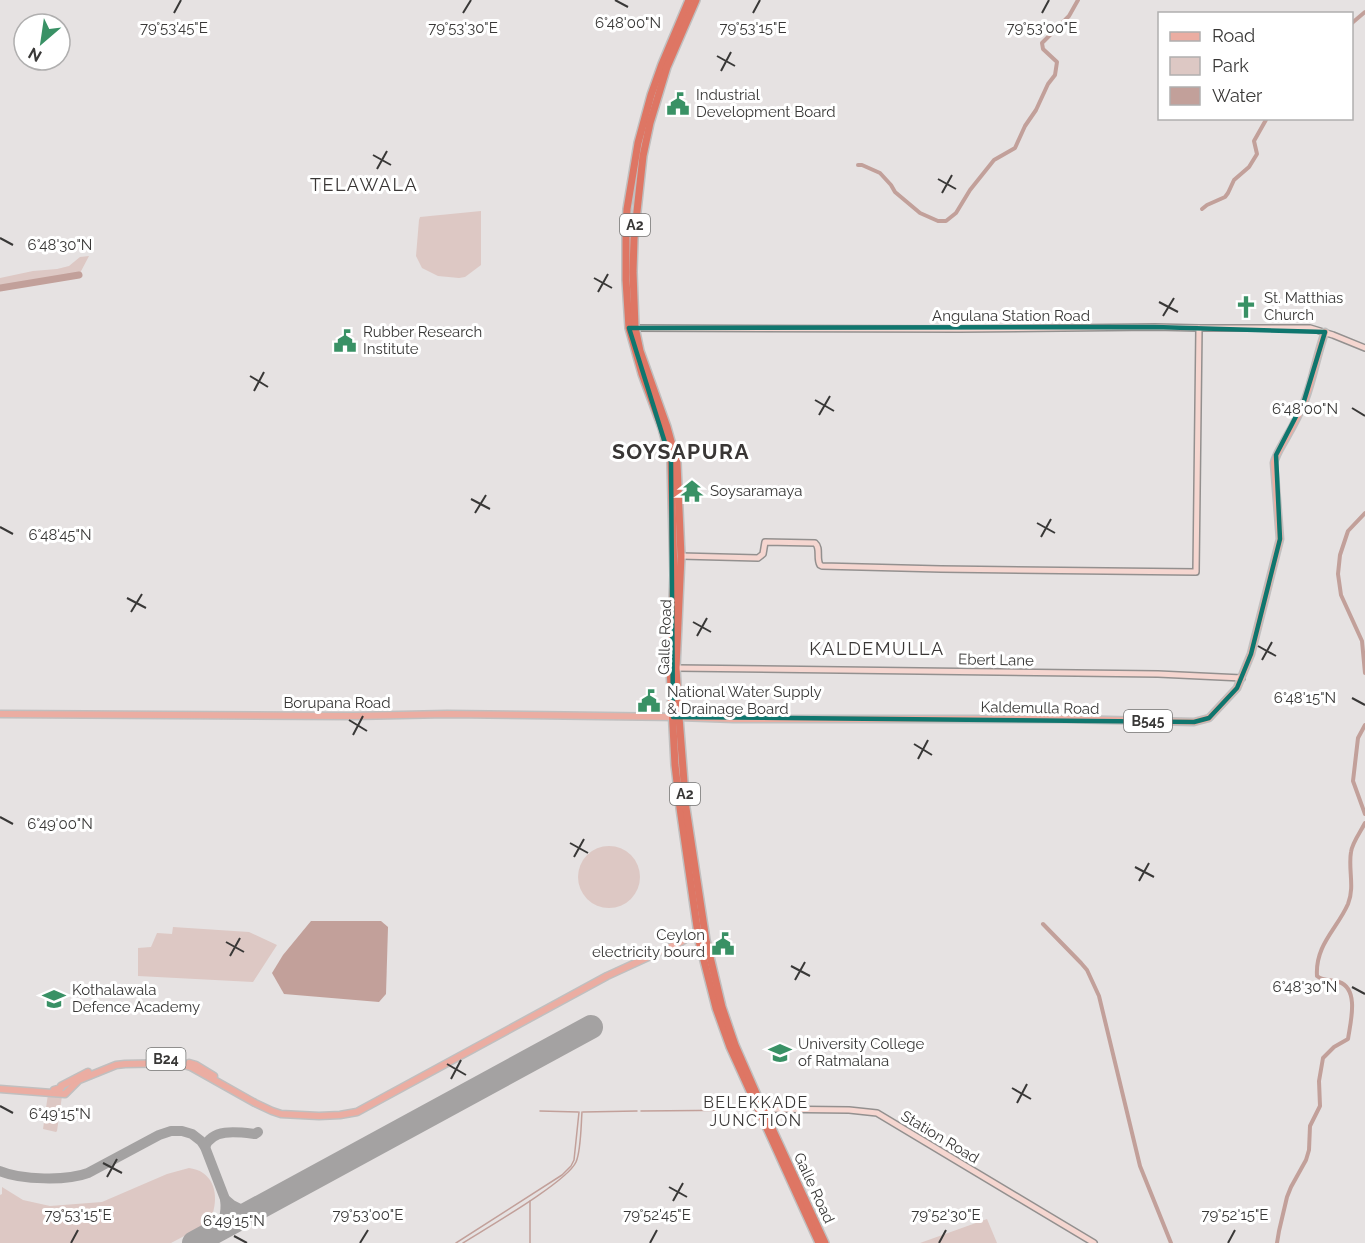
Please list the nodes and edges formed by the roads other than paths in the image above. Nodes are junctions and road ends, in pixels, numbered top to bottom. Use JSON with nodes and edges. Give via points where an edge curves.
{"nodes":[{"id":1,"x":689,"y":0,"type":"edge"},
{"id":2,"x":696,"y":0,"type":"edge"},
{"id":3,"x":632,"y":328,"type":"junction"},
{"id":4,"x":1199,"y":328,"type":"junction"},
{"id":5,"x":1324,"y":332,"type":"junction"},
{"id":6,"x":1365,"y":348,"type":"edge"},
{"id":7,"x":681,"y":556,"type":"junction"},
{"id":8,"x":676,"y":668,"type":"junction"},
{"id":9,"x":1242,"y":678,"type":"junction"},
{"id":10,"x":0,"y":714,"type":"edge"},
{"id":11,"x":676,"y":717,"type":"junction"},
{"id":12,"x":702,"y":937,"type":"junction"},
{"id":13,"x":0,"y":1089,"type":"edge"},
{"id":14,"x":760,"y":1109,"type":"junction"},
{"id":15,"x":819,"y":1243,"type":"edge"},
{"id":16,"x":825,"y":1243,"type":"edge"},
{"id":17,"x":1094,"y":1243,"type":"edge"}],
"edges":[{"from":1,"to":3,"type":"highway","name":"Galle Road","number":"A2","via":[[662,64],[634,165],[625,253],[626,299]]},
{"from":2,"to":3,"type":"highway","name":"Galle Road","number":"A2","via":[[667,67],[643,156],[634,238]]},
{"from":3,"to":4,"type":"street","name":"Angulana Station Road"},
{"from":3,"to":7,"type":"highway","name":"Galle Road","number":"A2","via":[[675,454]]},
{"from":3,"to":11,"type":"highway","name":"Galle Road","number":"A2","via":[[642,374],[671,462],[674,576],[670,668]]},
{"from":4,"to":5,"type":"street","name":"Angulana Station Road","via":[[1310,328]]},
{"from":4,"to":7,"type":"street","via":[[1196,572],[822,566],[815,543],[765,542],[758,558]]},
{"from":5,"to":6,"type":"street","name":"Angulana Station Road"},
{"from":5,"to":9,"type":"main road","name":"Kaldemulla Road","number":"B545","via":[[1313,378],[1276,455],[1280,539]]},
{"from":7,"to":8,"type":"highway","name":"Galle Road","number":"A2"},
{"from":8,"to":9,"type":"street","name":"Ebert Lane"},
{"from":8,"to":11,"type":"highway","name":"Galle Road","number":"A2"},
{"from":9,"to":11,"type":"main road","name":"Kaldemulla Road","number":"B545","via":[[1209,718],[1194,722]]},
{"from":10,"to":11,"type":"main road","name":"Borupana Road"},
{"from":11,"to":12,"type":"highway","name":"Galle Road","number":"A2"},
{"from":12,"to":13,"type":"main road","number":"B24","via":[[681,942],[607,976],[357,1112],[294,1115],[272,1111],[191,1067],[176,1063],[116,1065],[71,1084],[65,1094],[61,1090]]},
{"from":12,"to":14,"type":"highway","name":"Galle Road","number":"A2","via":[[729,1030]]},
{"from":14,"to":15,"type":"highway","name":"Galle Road","number":"A2"},
{"from":14,"to":16,"type":"highway","name":"Galle Road","number":"A2"},
{"from":14,"to":17,"type":"street","name":"Station Road","via":[[877,1113]]}]}
